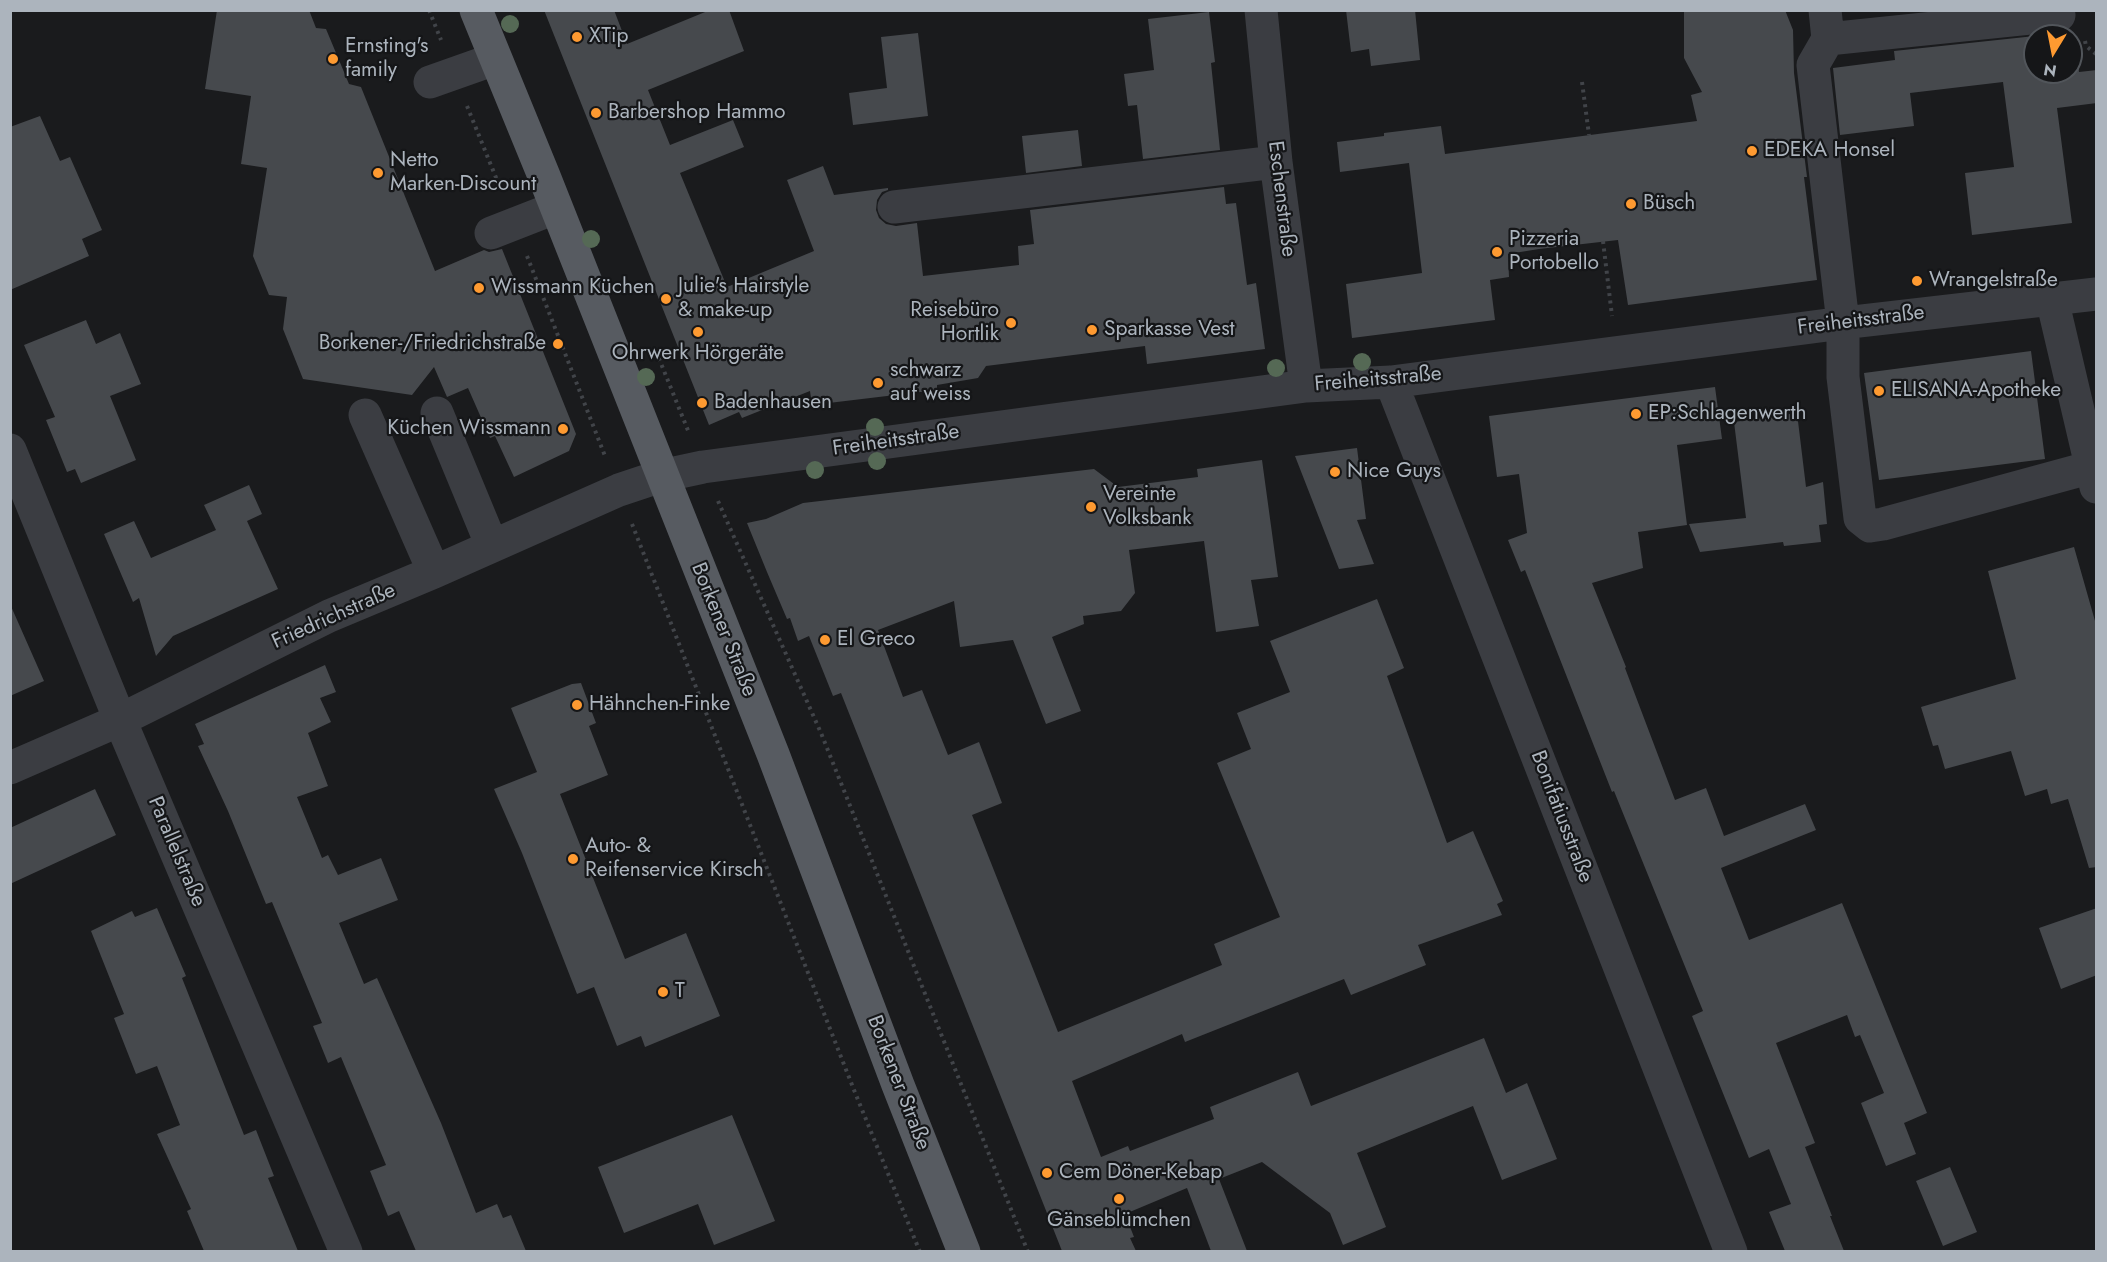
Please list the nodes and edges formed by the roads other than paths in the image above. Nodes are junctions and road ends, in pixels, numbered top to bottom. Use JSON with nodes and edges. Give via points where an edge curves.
{"nodes":[{"id":1,"x":476,"y":10,"type":"edge"},
{"id":2,"x":1261,"y":10,"type":"edge"},
{"id":3,"x":2059,"y":15,"type":"dead end"},
{"id":4,"x":1826,"y":25,"type":"edge"},
{"id":5,"x":495,"y":59,"type":"junction"},
{"id":6,"x":442,"y":77,"type":"road end"},
{"id":7,"x":1276,"y":162,"type":"junction"},
{"id":8,"x":894,"y":207,"type":"dead end"},
{"id":9,"x":555,"y":208,"type":"junction"},
{"id":10,"x":502,"y":228,"type":"road end"},
{"id":11,"x":2097,"y":294,"type":"edge"},
{"id":12,"x":2052,"y":299,"type":"junction"},
{"id":13,"x":1843,"y":323,"type":"junction"},
{"id":14,"x":1391,"y":382,"type":"junction"},
{"id":15,"x":1306,"y":386,"type":"junction"},
{"id":16,"x":437,"y":413,"type":"dead end"},
{"id":17,"x":365,"y":415,"type":"dead end"},
{"id":18,"x":10,"y":450,"type":"edge"},
{"id":19,"x":662,"y":476,"type":"junction"},
{"id":20,"x":2094,"y":477,"type":"edge"},
{"id":21,"x":492,"y":546,"type":"junction"},
{"id":22,"x":434,"y":572,"type":"junction"},
{"id":23,"x":120,"y":720,"type":"junction"},
{"id":24,"x":10,"y":768,"type":"edge"},
{"id":25,"x":346,"y":1251,"type":"edge"},
{"id":26,"x":964,"y":1251,"type":"edge"},
{"id":27,"x":1731,"y":1251,"type":"edge"}],
"edges":[{"from":1,"to":5,"type":"main road","name":"Borkener Straße"},
{"from":2,"to":7,"type":"street","name":"Eschenstraße"},
{"from":3,"to":4,"type":"street"},
{"from":4,"to":13,"type":"street","via":[[1813,65]]},
{"from":5,"to":6,"type":"street"},
{"from":5,"to":9,"type":"main road","name":"Borkener Straße"},
{"from":7,"to":8,"type":"street"},
{"from":7,"to":15,"type":"street","name":"Eschenstraße"},
{"from":9,"to":10,"type":"street"},
{"from":9,"to":19,"type":"main road","name":"Borkener Straße"},
{"from":11,"to":12,"type":"street","name":"Freiheitsstraße"},
{"from":12,"to":13,"type":"street","name":"Freiheitsstraße"},
{"from":12,"to":20,"type":"street"},
{"from":13,"to":14,"type":"street","name":"Freiheitsstraße"},
{"from":13,"to":20,"type":"street","via":[[1843,377],[1860,518],[1870,526]]},
{"from":14,"to":15,"type":"street","name":"Freiheitsstraße"},
{"from":14,"to":27,"type":"street","name":"Bonifatiusstraße"},
{"from":15,"to":19,"type":"street","name":"Freiheitsstraße","via":[[703,467]]},
{"from":16,"to":21,"type":"street"},
{"from":17,"to":22,"type":"street"},
{"from":18,"to":23,"type":"street","name":"Parallelstraße"},
{"from":19,"to":21,"type":"street","name":"Friedrichstraße","via":[[619,490]]},
{"from":19,"to":26,"type":"main road","name":"Borkener Straße"},
{"from":21,"to":22,"type":"street","name":"Friedrichstraße"},
{"from":22,"to":23,"type":"street","name":"Friedrichstraße","via":[[329,616]]},
{"from":23,"to":24,"type":"street","name":"Friedrichstraße"},
{"from":23,"to":25,"type":"street","name":"Parallelstraße"}]}
